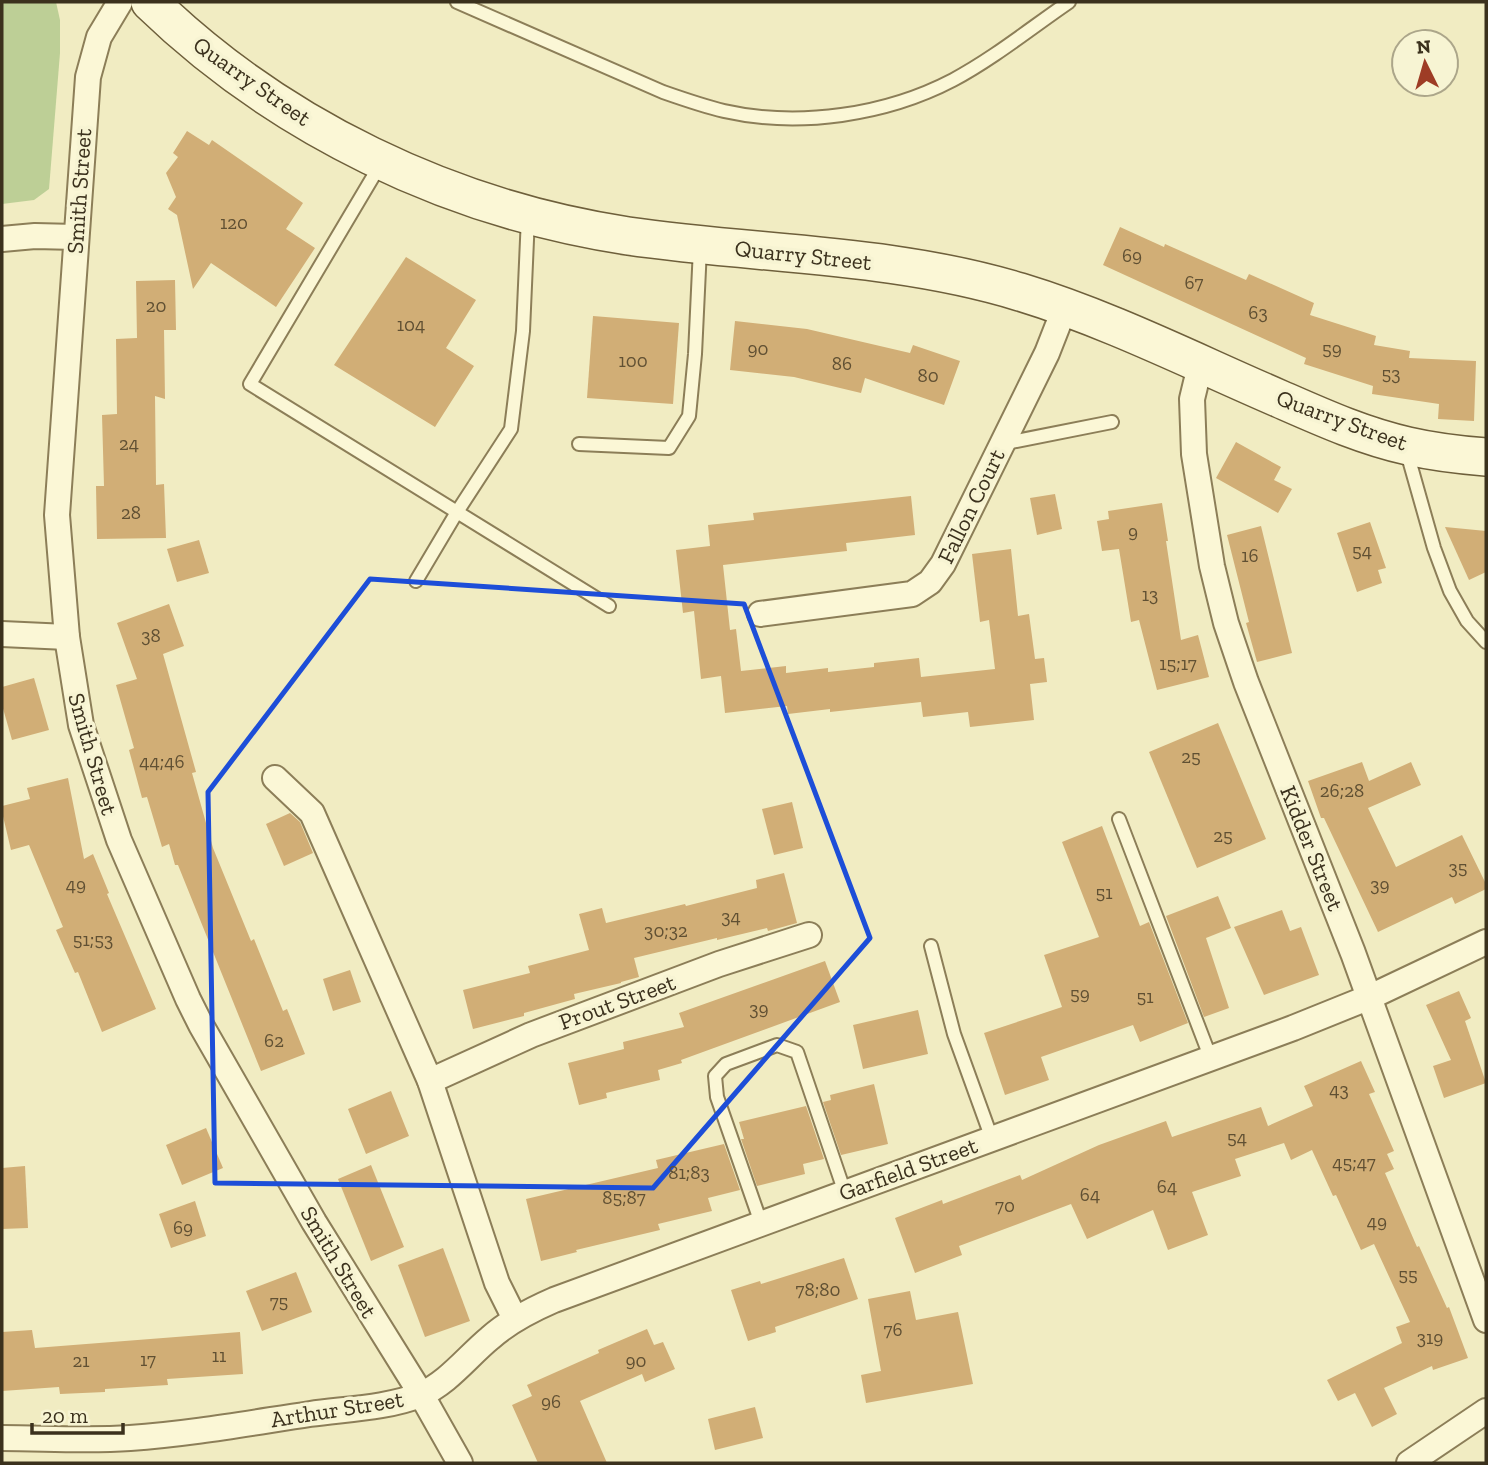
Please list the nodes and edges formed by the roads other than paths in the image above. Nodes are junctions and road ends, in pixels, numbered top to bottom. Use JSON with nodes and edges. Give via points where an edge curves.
{"nodes":[{"id":1,"x":120,"y":2,"type":"edge"},
{"id":2,"x":150,"y":2,"type":"edge"},
{"id":3,"x":457,"y":2,"type":"edge"},
{"id":4,"x":1069,"y":2,"type":"edge"},
{"id":5,"x":382,"y":162,"type":"junction"},
{"id":6,"x":528,"y":215,"type":"junction"},
{"id":7,"x":76,"y":237,"type":"junction"},
{"id":8,"x":2,"y":239,"type":"edge"},
{"id":9,"x":700,"y":244,"type":"junction"},
{"id":10,"x":1065,"y":307,"type":"junction"},
{"id":11,"x":1203,"y":365,"type":"junction"},
{"id":12,"x":1112,"y":422,"type":"dead end"},
{"id":13,"x":579,"y":443,"type":"dead end"},
{"id":14,"x":1001,"y":444,"type":"junction"},
{"id":15,"x":1405,"y":446,"type":"junction"},
{"id":16,"x":1486,"y":457,"type":"edge"},
{"id":17,"x":457,"y":512,"type":"junction"},
{"id":18,"x":416,"y":581,"type":"dead end"},
{"id":19,"x":610,"y":606,"type":"dead end"},
{"id":20,"x":760,"y":614,"type":"dead end"},
{"id":21,"x":2,"y":634,"type":"edge"},
{"id":22,"x":67,"y":637,"type":"junction"},
{"id":23,"x":1486,"y":642,"type":"edge"},
{"id":24,"x":275,"y":778,"type":"dead end"},
{"id":25,"x":1119,"y":819,"type":"dead end"},
{"id":26,"x":809,"y":936,"type":"dead end"},
{"id":27,"x":1486,"y":942,"type":"edge"},
{"id":28,"x":931,"y":946,"type":"dead end"},
{"id":29,"x":1370,"y":997,"type":"junction"},
{"id":30,"x":1211,"y":1059,"type":"junction"},
{"id":31,"x":430,"y":1081,"type":"junction"},
{"id":32,"x":992,"y":1139,"type":"junction"},
{"id":33,"x":845,"y":1193,"type":"junction"},
{"id":34,"x":761,"y":1223,"type":"junction"},
{"id":35,"x":515,"y":1319,"type":"junction"},
{"id":36,"x":1486,"y":1320,"type":"edge"},
{"id":37,"x":421,"y":1394,"type":"junction"},
{"id":38,"x":1486,"y":1411,"type":"edge"},
{"id":39,"x":2,"y":1438,"type":"edge"},
{"id":40,"x":460,"y":1463,"type":"edge"},
{"id":41,"x":1409,"y":1463,"type":"edge"}],
"edges":[{"from":1,"to":7,"type":"street","name":"Smith Street","via":[[90,63]]},
{"from":2,"to":5,"type":"main road","name":"Quarry Street","via":[[259,91]]},
{"from":3,"to":4,"type":"lane","via":[[686,100],[737,114],[797,118],[864,111],[930,90],[973,68]]},
{"from":5,"to":6,"type":"main road","name":"Quarry Street"},
{"from":5,"to":17,"type":"lane","via":[[250,384]]},
{"from":6,"to":9,"type":"main road","name":"Quarry Street","via":[[609,233]]},
{"from":6,"to":17,"type":"lane","via":[[523,331],[512,429]]},
{"from":7,"to":8,"type":"street"},
{"from":7,"to":22,"type":"street","name":"Smith Street","via":[[57,515]]},
{"from":9,"to":10,"type":"main road","name":"Quarry Street","via":[[904,266],[990,284]]},
{"from":9,"to":13,"type":"lane","via":[[689,416],[669,449]]},
{"from":10,"to":11,"type":"main road","name":"Quarry Street"},
{"from":10,"to":14,"type":"street","name":"Fallon Court"},
{"from":11,"to":15,"type":"main road","name":"Quarry Street"},
{"from":11,"to":29,"type":"street","name":"Kidder Street","via":[[1192,399],[1192,433],[1218,593],[1246,682]]},
{"from":12,"to":14,"type":"lane"},
{"from":14,"to":20,"type":"street","name":"Fallon Court","via":[[943,564],[922,589],[902,596]]},
{"from":15,"to":16,"type":"main road","name":"Quarry Street"},
{"from":15,"to":23,"type":"lane","via":[[1450,591]]},
{"from":17,"to":18,"type":"lane"},
{"from":17,"to":19,"type":"lane"},
{"from":21,"to":22,"type":"street"},
{"from":22,"to":37,"type":"street","name":"Smith Street","via":[[87,747],[119,840],[188,999],[314,1222]]},
{"from":24,"to":31,"type":"street","via":[[312,813]]},
{"from":25,"to":30,"type":"lane"},
{"from":26,"to":31,"type":"street","name":"Prout Street","via":[[719,964],[531,1035]]},
{"from":27,"to":29,"type":"street","name":"Garfield Street"},
{"from":28,"to":32,"type":"lane","via":[[954,1034]]},
{"from":29,"to":30,"type":"street","name":"Garfield Street"},
{"from":29,"to":36,"type":"street","name":"Kidder Street"},
{"from":30,"to":32,"type":"street","name":"Garfield Street"},
{"from":31,"to":35,"type":"street","via":[[497,1283]]},
{"from":32,"to":33,"type":"street","name":"Garfield Street"},
{"from":33,"to":34,"type":"street","name":"Garfield Street"},
{"from":33,"to":34,"type":"lane","via":[[797,1052],[777,1045],[726,1064],[715,1076]]},
{"from":34,"to":35,"type":"street","name":"Garfield Street","via":[[578,1290]]},
{"from":35,"to":37,"type":"street","name":"Garfield Street","via":[[452,1374]]},
{"from":37,"to":39,"type":"street","name":"Arthur Street","via":[[382,1404],[155,1436]]},
{"from":37,"to":40,"type":"street"},
{"from":38,"to":41,"type":"street"}]}
